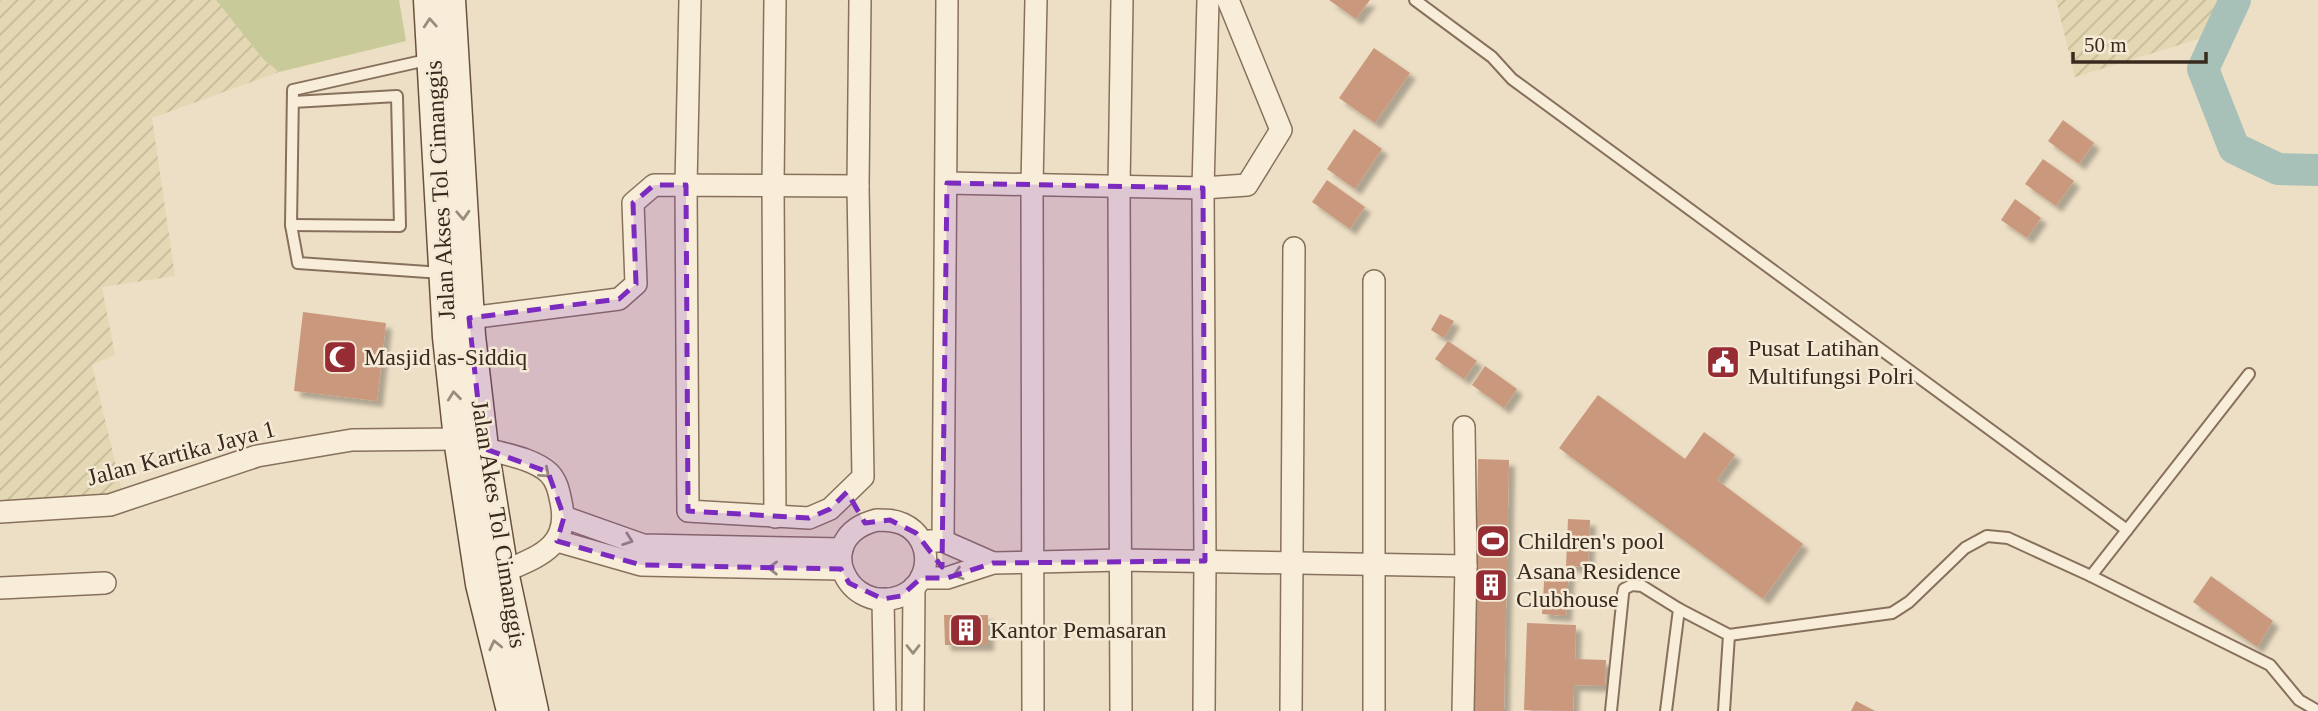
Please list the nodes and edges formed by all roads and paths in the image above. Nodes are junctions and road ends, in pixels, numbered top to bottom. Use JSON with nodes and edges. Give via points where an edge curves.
{"nodes":[{"id":1,"x":429,"y":0,"type":"edge"},
{"id":2,"x":450,"y":0,"type":"edge"},
{"id":3,"x":690,"y":0,"type":"edge"},
{"id":4,"x":775,"y":0,"type":"edge"},
{"id":5,"x":860,"y":0,"type":"edge"},
{"id":6,"x":947,"y":0,"type":"edge"},
{"id":7,"x":1036,"y":0,"type":"edge"},
{"id":8,"x":1122,"y":0,"type":"edge"},
{"id":9,"x":1208,"y":0,"type":"edge"},
{"id":10,"x":1228,"y":0,"type":"edge"},
{"id":11,"x":1415,"y":0,"type":"edge"},
{"id":12,"x":433,"y":58,"type":"junction"},
{"id":13,"x":293,"y":102,"type":"junction"},
{"id":14,"x":947,"y":184,"type":"junction"},
{"id":15,"x":1032,"y":184,"type":"junction"},
{"id":16,"x":686,"y":185,"type":"junction"},
{"id":17,"x":773,"y":186,"type":"junction"},
{"id":18,"x":858,"y":186,"type":"junction"},
{"id":19,"x":1119,"y":187,"type":"junction"},
{"id":20,"x":1203,"y":188,"type":"junction"},
{"id":21,"x":291,"y":225,"type":"junction"},
{"id":22,"x":1294,"y":248,"type":"dead end"},
{"id":23,"x":444,"y":273,"type":"junction"},
{"id":24,"x":1374,"y":281,"type":"dead end"},
{"id":25,"x":462,"y":330,"type":"junction"},
{"id":26,"x":2249,"y":374,"type":"dead end"},
{"id":27,"x":1464,"y":427,"type":"dead end"},
{"id":28,"x":471,"y":443,"type":"junction"},
{"id":29,"x":847,"y":492,"type":"junction"},
{"id":30,"x":0,"y":512,"type":"edge"},
{"id":31,"x":564,"y":517,"type":"junction"},
{"id":32,"x":775,"y":517,"type":"junction"},
{"id":33,"x":865,"y":523,"type":"junction"},
{"id":34,"x":2127,"y":530,"type":"junction"},
{"id":35,"x":557,"y":541,"type":"junction"},
{"id":36,"x":933,"y":541,"type":"junction"},
{"id":37,"x":841,"y":559,"type":"junction"},
{"id":38,"x":1121,"y":561,"type":"junction"},
{"id":39,"x":1205,"y":561,"type":"junction"},
{"id":40,"x":1031,"y":562,"type":"junction"},
{"id":41,"x":993,"y":563,"type":"junction"},
{"id":42,"x":1292,"y":563,"type":"junction"},
{"id":43,"x":1374,"y":563,"type":"junction"},
{"id":44,"x":1466,"y":566,"type":"junction"},
{"id":45,"x":502,"y":572,"type":"junction"},
{"id":46,"x":2091,"y":576,"type":"junction"},
{"id":47,"x":918,"y":582,"type":"junction"},
{"id":48,"x":105,"y":583,"type":"dead end"},
{"id":49,"x":0,"y":588,"type":"edge"},
{"id":50,"x":883,"y":599,"type":"junction"},
{"id":51,"x":1679,"y":608,"type":"junction"},
{"id":52,"x":1730,"y":635,"type":"junction"},
{"id":53,"x":512,"y":711,"type":"edge"},
{"id":54,"x":533,"y":711,"type":"edge"},
{"id":55,"x":885,"y":711,"type":"edge"},
{"id":56,"x":913,"y":711,"type":"edge"},
{"id":57,"x":1032,"y":711,"type":"edge"},
{"id":58,"x":1121,"y":711,"type":"edge"},
{"id":59,"x":1204,"y":711,"type":"edge"},
{"id":60,"x":1291,"y":711,"type":"edge"},
{"id":61,"x":1374,"y":711,"type":"edge"},
{"id":62,"x":1463,"y":711,"type":"edge"},
{"id":63,"x":1611,"y":711,"type":"edge"},
{"id":64,"x":1666,"y":711,"type":"edge"},
{"id":65,"x":1724,"y":711,"type":"edge"},
{"id":66,"x":2318,"y":711,"type":"edge"}],
"edges":[{"from":12,"to":1,"type":"main road","name":"Jalan Akses Tol Cimanggis","one_way":true},
{"from":2,"to":25,"type":"main road","one_way":true},
{"from":3,"to":16,"type":"street"},
{"from":4,"to":17,"type":"street"},
{"from":5,"to":18,"type":"street"},
{"from":6,"to":14,"type":"street"},
{"from":7,"to":15,"type":"street"},
{"from":8,"to":19,"type":"street"},
{"from":9,"to":20,"type":"street"},
{"from":10,"to":20,"type":"street","via":[[1281,130],[1247,185]]},
{"from":11,"to":34,"type":"lane","via":[[1492,57],[1512,79]]},
{"from":12,"to":13,"type":"lane","via":[[293,90]]},
{"from":12,"to":23,"type":"main road","name":"Jalan Akses Tol Cimanggis"},
{"from":13,"to":21,"type":"lane"},
{"from":13,"to":21,"type":"lane","via":[[397,96],[400,226]]},
{"from":14,"to":15,"type":"street"},
{"from":14,"to":36,"type":"street"},
{"from":15,"to":19,"type":"street"},
{"from":15,"to":40,"type":"street"},
{"from":16,"to":17,"type":"street"},
{"from":16,"to":25,"type":"street","via":[[654,185],[633,203],[636,284],[619,299]]},
{"from":16,"to":32,"type":"street","via":[[688,512]]},
{"from":17,"to":18,"type":"street"},
{"from":17,"to":32,"type":"street"},
{"from":18,"to":29,"type":"street","via":[[863,477]]},
{"from":19,"to":20,"type":"street"},
{"from":19,"to":38,"type":"street"},
{"from":20,"to":39,"type":"street"},
{"from":21,"to":23,"type":"lane","via":[[298,263]]},
{"from":22,"to":42,"type":"street"},
{"from":23,"to":25,"type":"main road","name":"Jalan Akses Tol Cimanggis"},
{"from":24,"to":43,"type":"street"},
{"from":25,"to":28,"type":"main road","name":"Jalan Akses Tol Cimanggis"},
{"from":26,"to":34,"type":"lane"},
{"from":27,"to":44,"type":"street"},
{"from":28,"to":30,"type":"street","name":"Jalan Kartika Jaya 1","via":[[352,439],[257,456],[110,505]]},
{"from":28,"to":31,"type":"street","name":"Jalan Kartika Jaya 1","one_way":true,"via":[[548,472],[557,485]]},
{"from":28,"to":45,"type":"main road","name":"Jalan Akes Tol Cimanggis"},
{"from":53,"to":28,"type":"main road","name":"Jalan Akses Tol Cimanggis","one_way":true,"via":[[481,584]]},
{"from":29,"to":32,"type":"street","via":[[831,509],[809,518]]},
{"from":29,"to":33,"type":"street"},
{"from":31,"to":35,"type":"street"},
{"from":31,"to":37,"type":"street","one_way":true,"via":[[643,545]]},
{"from":33,"to":36,"type":"street","via":[[891,520]]},
{"from":33,"to":37,"type":"street","via":[[850,532]]},
{"from":34,"to":46,"type":"lane"},
{"from":37,"to":35,"type":"street","one_way":true,"via":[[641,565]]},
{"from":35,"to":45,"type":"street","via":[[534,558]]},
{"from":36,"to":41,"type":"street"},
{"from":36,"to":47,"type":"street"},
{"from":37,"to":50,"type":"street","via":[[849,583],[872,598]]},
{"from":38,"to":39,"type":"street"},
{"from":38,"to":40,"type":"street"},
{"from":38,"to":58,"type":"street"},
{"from":39,"to":42,"type":"street"},
{"from":39,"to":59,"type":"street"},
{"from":40,"to":41,"type":"street"},
{"from":40,"to":57,"type":"street"},
{"from":41,"to":47,"type":"street","one_way":true},
{"from":42,"to":43,"type":"street"},
{"from":42,"to":60,"type":"street"},
{"from":43,"to":44,"type":"street"},
{"from":43,"to":61,"type":"street"},
{"from":44,"to":62,"type":"street"},
{"from":45,"to":54,"type":"main road","name":"Jalan Akes Tol Cimanggis"},
{"from":46,"to":52,"type":"lane","via":[[2008,538],[1987,536],[1965,548],[1909,603],[1892,613]]},
{"from":46,"to":66,"type":"lane","via":[[2270,665],[2299,699]]},
{"from":47,"to":50,"type":"street","via":[[901,596]]},
{"from":47,"to":56,"type":"street","one_way":true},
{"from":48,"to":49,"type":"street"},
{"from":50,"to":55,"type":"street"},
{"from":51,"to":52,"type":"lane"},
{"from":51,"to":63,"type":"lane","via":[[1642,586],[1624,589]]},
{"from":51,"to":64,"type":"lane"},
{"from":52,"to":65,"type":"lane"}]}
